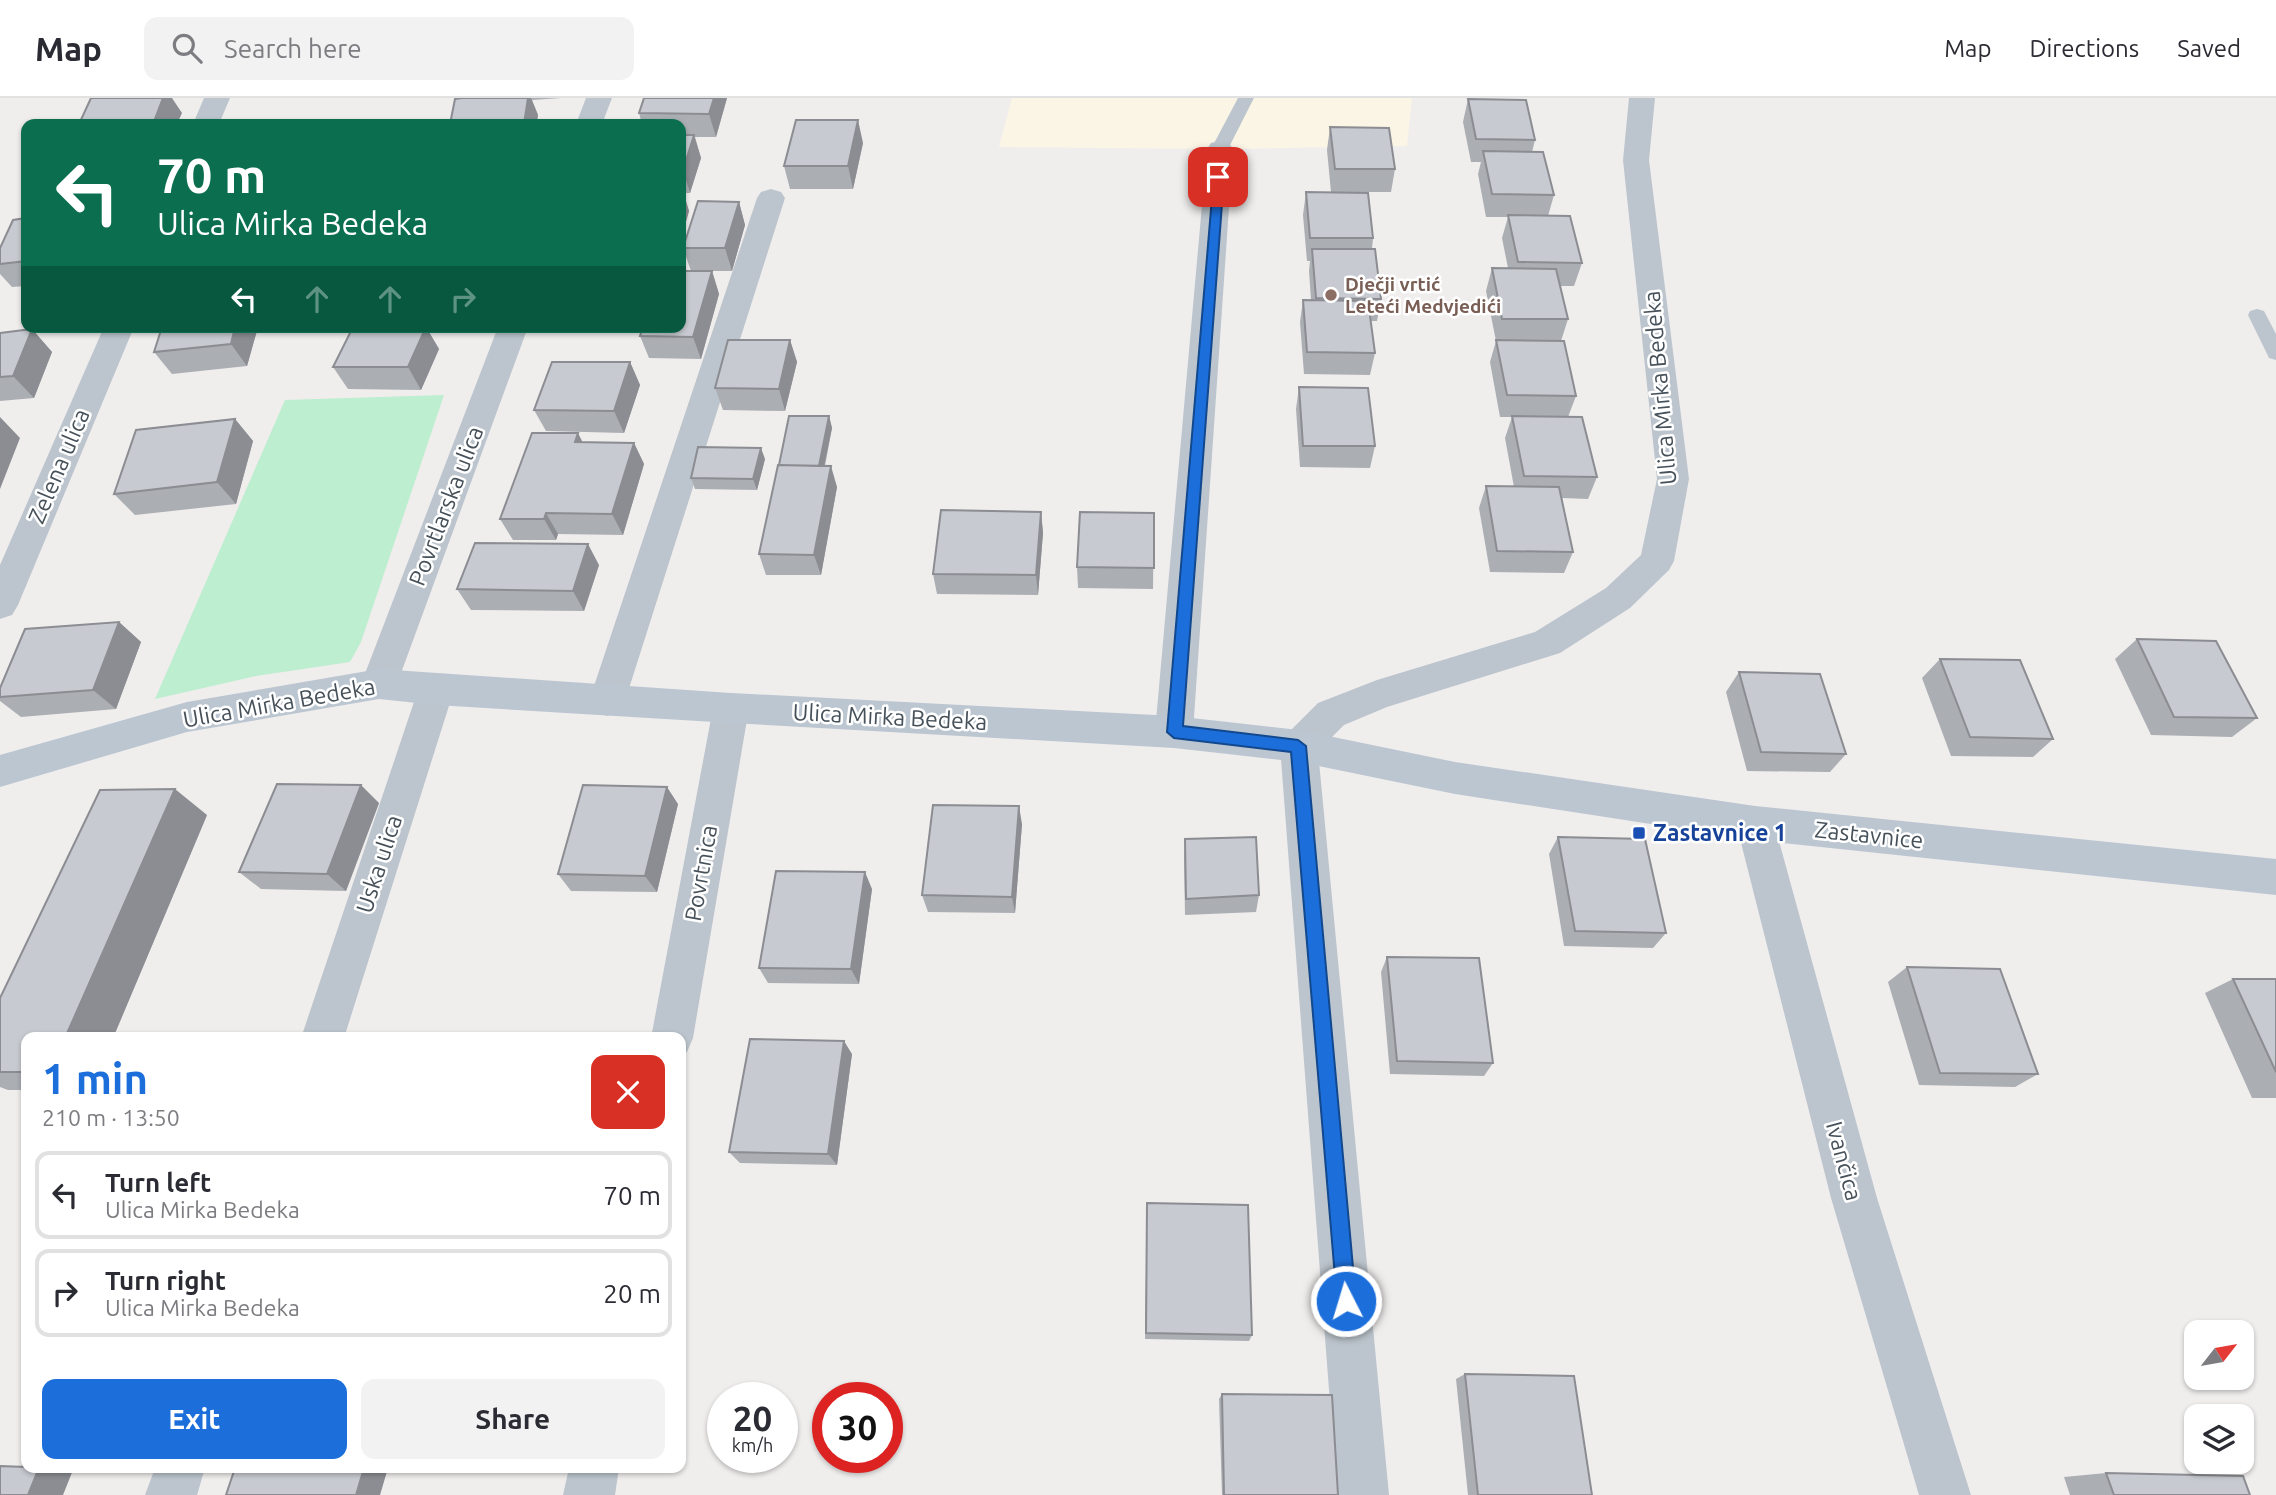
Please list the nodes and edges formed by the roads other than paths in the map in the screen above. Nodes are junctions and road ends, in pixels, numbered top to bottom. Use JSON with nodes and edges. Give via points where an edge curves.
{"nodes":[{"id":1,"x":217,"y":98,"type":"edge"},
{"id":2,"x":599,"y":98,"type":"edge"},
{"id":3,"x":1246,"y":98,"type":"edge"},
{"id":4,"x":1642,"y":98,"type":"edge"},
{"id":5,"x":208,"y":119,"type":"edge"},
{"id":6,"x":591,"y":119,"type":"edge"},
{"id":7,"x":1220,"y":149,"type":"joint"},
{"id":8,"x":771,"y":198,"type":"dead end"},
{"id":9,"x":2258,"y":315,"type":"dead end"},
{"id":10,"x":116,"y":333,"type":"edge"},
{"id":11,"x":511,"y":333,"type":"edge"},
{"id":12,"x":2276,"y":353,"type":"edge"},
{"id":13,"x":0,"y":605,"type":"edge"},
{"id":14,"x":379,"y":684,"type":"junction"},
{"id":15,"x":436,"y":690,"type":"junction"},
{"id":16,"x":607,"y":701,"type":"junction"},
{"id":17,"x":731,"y":709,"type":"junction"},
{"id":18,"x":1174,"y":732,"type":"junction"},
{"id":19,"x":1298,"y":746,"type":"junction"},
{"id":20,"x":0,"y":771,"type":"edge"},
{"id":21,"x":1755,"y":823,"type":"junction"},
{"id":22,"x":2276,"y":877,"type":"edge"},
{"id":23,"x":324,"y":1032,"type":"edge"},
{"id":24,"x":672,"y":1032,"type":"edge"},
{"id":25,"x":178,"y":1473,"type":"edge"},
{"id":26,"x":593,"y":1473,"type":"edge"},
{"id":27,"x":171,"y":1495,"type":"edge"},
{"id":28,"x":589,"y":1495,"type":"edge"},
{"id":29,"x":1363,"y":1495,"type":"edge"},
{"id":30,"x":1945,"y":1495,"type":"edge"}],
"edges":[{"from":1,"to":5,"type":"street"},
{"from":2,"to":6,"type":"street"},
{"from":3,"to":7,"type":"lane"},
{"from":4,"to":19,"type":"street","name":"Ulica Mirka Bedeka","via":[[1636,160],[1673,479],[1657,561],[1618,598],[1547,643],[1377,695],[1331,714]]},
{"from":7,"to":18,"type":"street"},
{"from":8,"to":16,"type":"street"},
{"from":9,"to":12,"type":"lane"},
{"from":10,"to":13,"type":"street","name":"Zelena ulica"},
{"from":11,"to":14,"type":"street","name":"Povrtlarska ulica"},
{"from":14,"to":15,"type":"main road","name":"Ulica Mirka Bedeka"},
{"from":14,"to":20,"type":"main road","name":"Ulica Mirka Bedeka","via":[[187,717]]},
{"from":15,"to":16,"type":"main road","name":"Ulica Mirka Bedeka"},
{"from":15,"to":23,"type":"street","name":"Uska ulica"},
{"from":16,"to":17,"type":"main road","name":"Ulica Mirka Bedeka"},
{"from":17,"to":18,"type":"main road","name":"Ulica Mirka Bedeka"},
{"from":17,"to":24,"type":"street","name":"Povrtnica"},
{"from":18,"to":19,"type":"main road","name":"Ulica Mirka Bedeka"},
{"from":19,"to":21,"type":"main road","name":"Zastavnice","via":[[1455,778]]},
{"from":19,"to":29,"type":"street"},
{"from":21,"to":22,"type":"main road","name":"Zastavnice"},
{"from":21,"to":30,"type":"street","name":"Ivančica","via":[[1854,1198]]},
{"from":25,"to":27,"type":"street"},
{"from":26,"to":28,"type":"street"}]}
